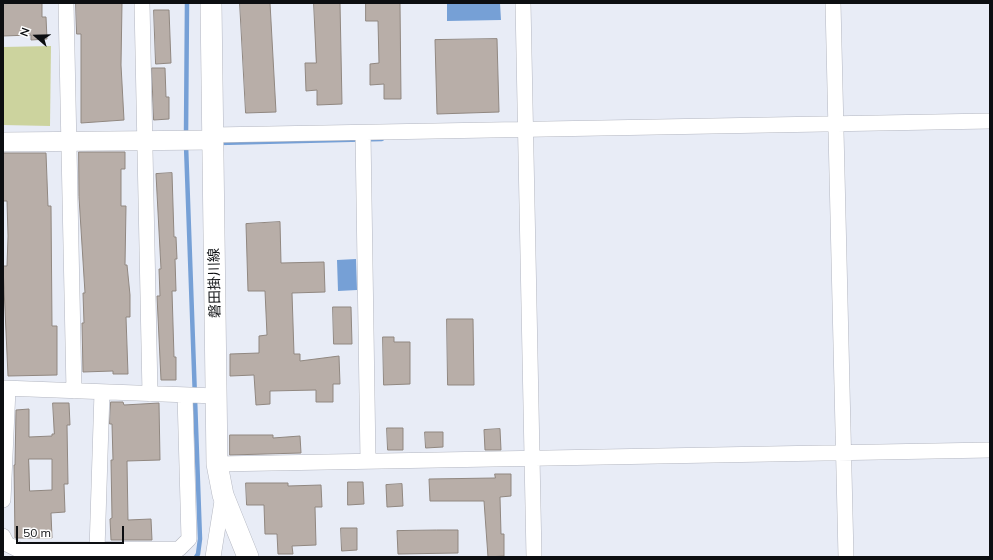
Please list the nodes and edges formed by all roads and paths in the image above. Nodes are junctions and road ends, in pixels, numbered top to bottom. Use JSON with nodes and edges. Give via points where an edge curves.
{"nodes":[{"id":1,"x":66,"y":3,"type":"edge"},
{"id":2,"x":142,"y":3,"type":"edge"},
{"id":3,"x":210,"y":3,"type":"edge"},
{"id":4,"x":523,"y":3,"type":"edge"},
{"id":5,"x":833,"y":3,"type":"edge"},
{"id":6,"x":990,"y":121,"type":"edge"},
{"id":7,"x":836,"y":123,"type":"junction"},
{"id":8,"x":526,"y":131,"type":"junction"},
{"id":9,"x":363,"y":133,"type":"junction"},
{"id":10,"x":214,"y":138,"type":"junction"},
{"id":11,"x":144,"y":140,"type":"junction"},
{"id":12,"x":68,"y":141,"type":"junction"},
{"id":13,"x":3,"y":142,"type":"edge"},
{"id":14,"x":6,"y":389,"type":"edge"},
{"id":15,"x":74,"y":391,"type":"junction"},
{"id":16,"x":102,"y":392,"type":"junction"},
{"id":17,"x":150,"y":394,"type":"junction"},
{"id":18,"x":185,"y":395,"type":"junction"},
{"id":19,"x":216,"y":396,"type":"junction"},
{"id":20,"x":990,"y":450,"type":"edge"},
{"id":21,"x":843,"y":453,"type":"junction"},
{"id":22,"x":533,"y":458,"type":"junction"},
{"id":23,"x":368,"y":461,"type":"junction"},
{"id":24,"x":217,"y":464,"type":"junction"},
{"id":25,"x":222,"y":495,"type":"junction"},
{"id":26,"x":3,"y":500,"type":"edge"},
{"id":27,"x":3,"y":536,"type":"edge"},
{"id":28,"x":97,"y":550,"type":"junction"},
{"id":29,"x":213,"y":557,"type":"edge"},
{"id":30,"x":248,"y":557,"type":"edge"},
{"id":31,"x":534,"y":557,"type":"edge"},
{"id":32,"x":846,"y":557,"type":"edge"}],
"edges":[{"from":1,"to":12,"type":"street"},
{"from":2,"to":11,"type":"street"},
{"from":3,"to":10,"type":"main road","name":"磐田掛川線"},
{"from":4,"to":8,"type":"street"},
{"from":5,"to":7,"type":"street"},
{"from":6,"to":7,"type":"street"},
{"from":7,"to":8,"type":"street"},
{"from":7,"to":21,"type":"street"},
{"from":8,"to":9,"type":"street"},
{"from":8,"to":22,"type":"street"},
{"from":9,"to":10,"type":"street"},
{"from":9,"to":23,"type":"street"},
{"from":10,"to":11,"type":"street"},
{"from":10,"to":19,"type":"main road","name":"磐田掛川線"},
{"from":11,"to":12,"type":"street"},
{"from":11,"to":17,"type":"street"},
{"from":12,"to":13,"type":"street"},
{"from":12,"to":15,"type":"street"},
{"from":14,"to":15,"type":"street"},
{"from":14,"to":26,"type":"street"},
{"from":15,"to":16,"type":"street"},
{"from":16,"to":17,"type":"street"},
{"from":16,"to":28,"type":"street"},
{"from":17,"to":18,"type":"street"},
{"from":18,"to":19,"type":"street"},
{"from":18,"to":28,"type":"street","via":[[189,539],[180,550]]},
{"from":19,"to":24,"type":"main road","name":"磐田掛川線"},
{"from":20,"to":21,"type":"street"},
{"from":21,"to":22,"type":"street"},
{"from":21,"to":32,"type":"street"},
{"from":22,"to":23,"type":"street"},
{"from":22,"to":31,"type":"street"},
{"from":23,"to":24,"type":"street"},
{"from":24,"to":25,"type":"main road","name":"磐田掛川線"},
{"from":25,"to":29,"type":"street"},
{"from":25,"to":30,"type":"main road","name":"磐田掛川線"},
{"from":27,"to":28,"type":"street","via":[[7,544],[19,550]]}]}
